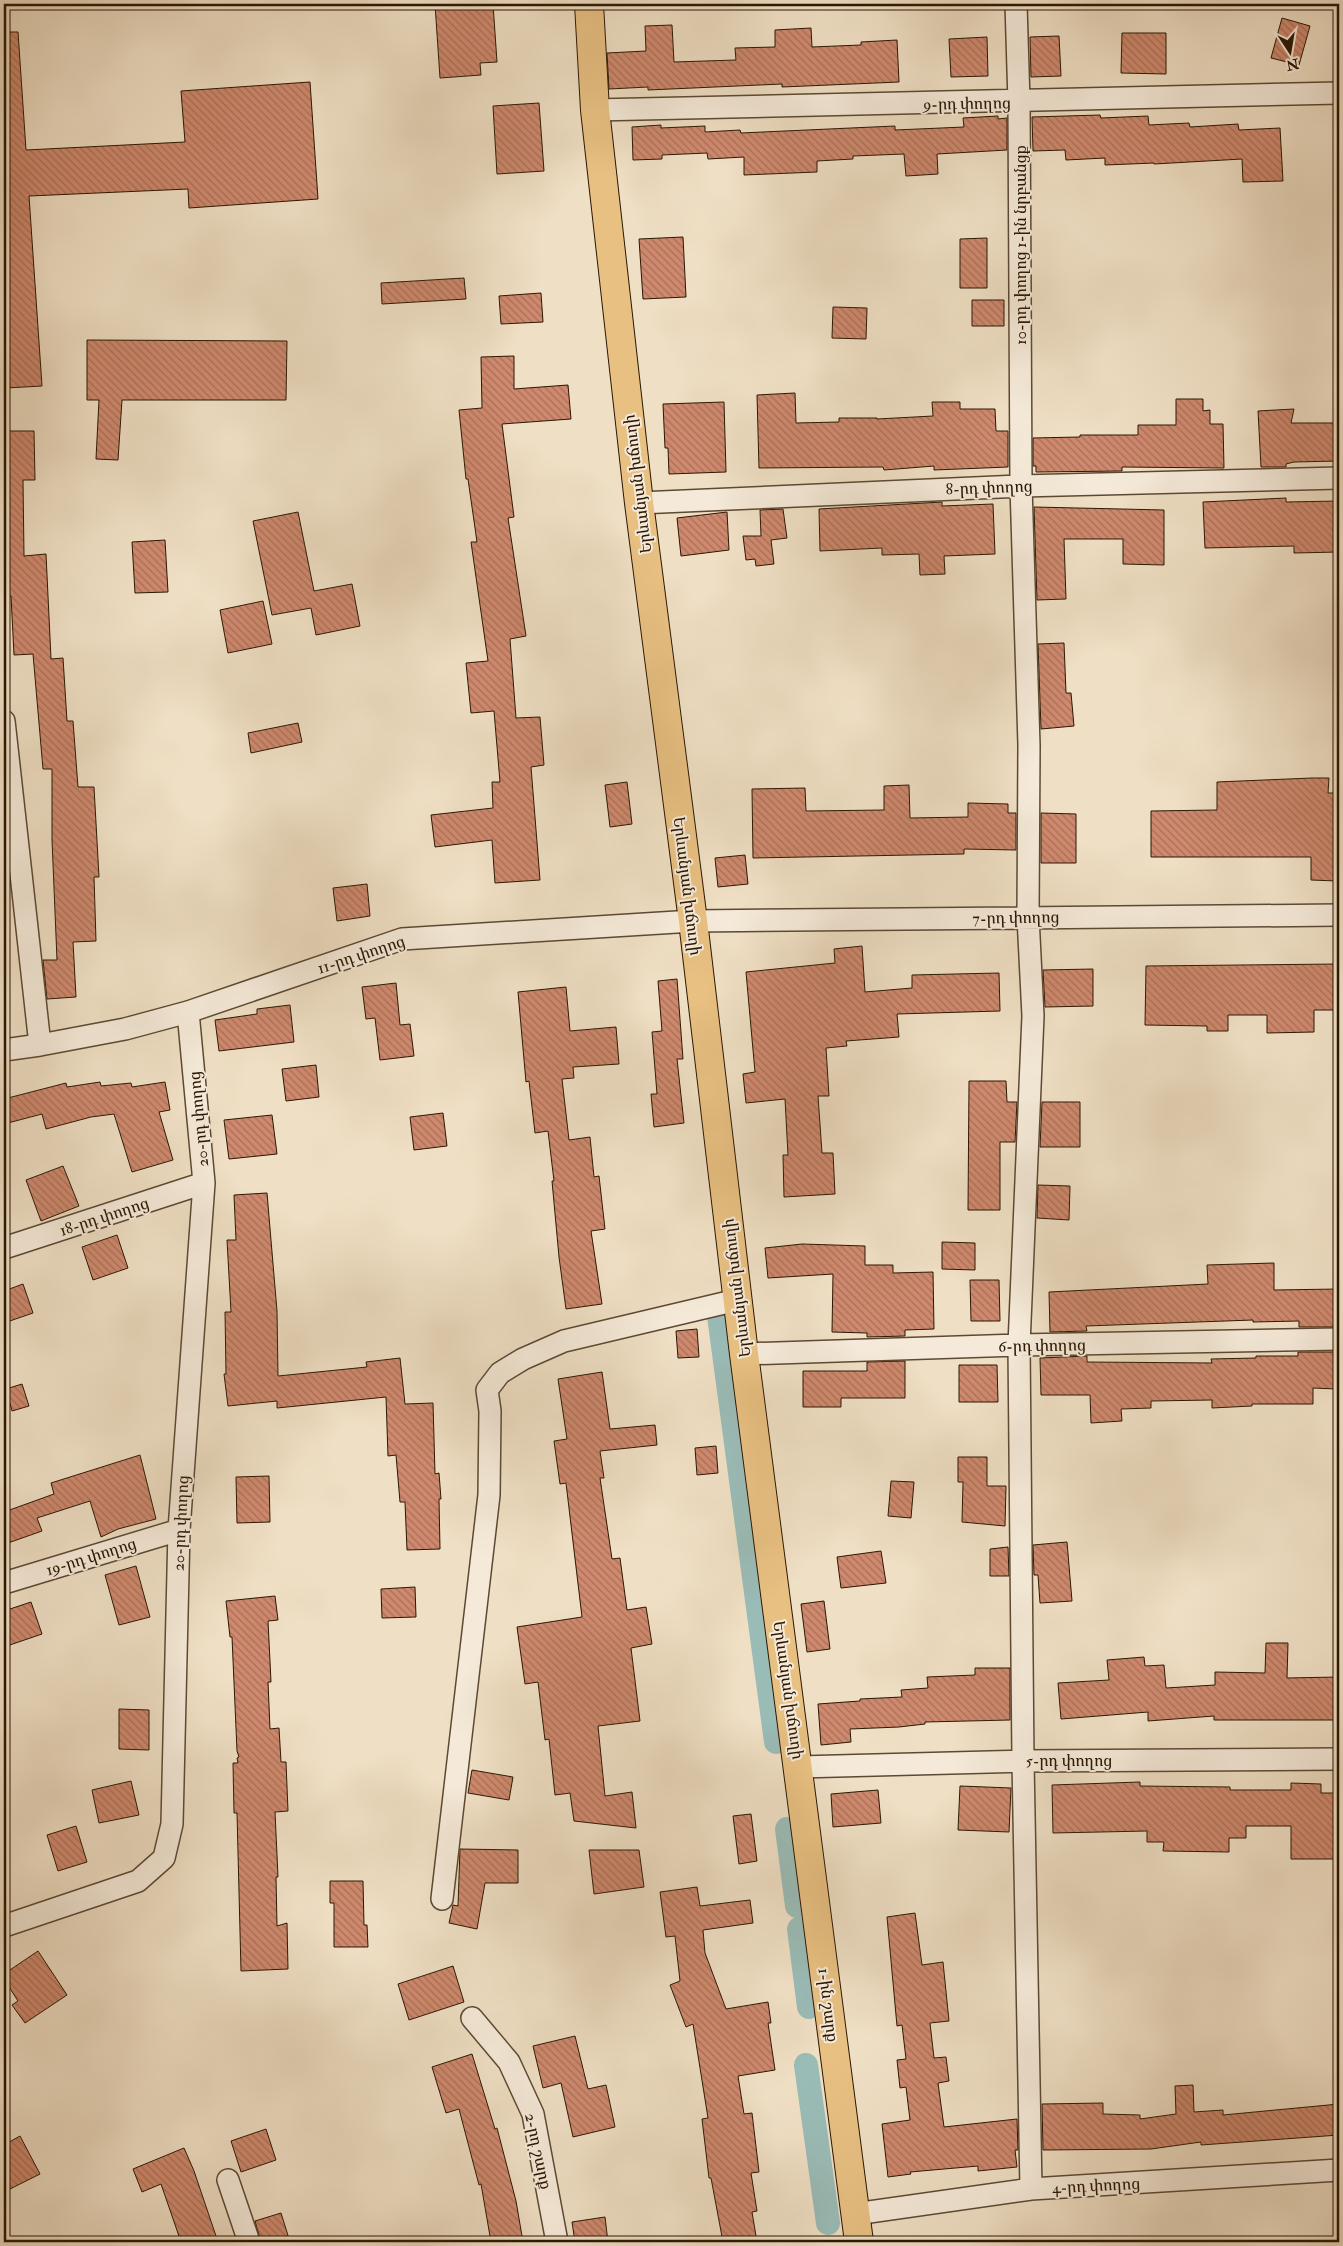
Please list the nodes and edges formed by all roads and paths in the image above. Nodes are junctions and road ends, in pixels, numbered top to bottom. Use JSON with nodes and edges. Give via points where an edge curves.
{"nodes":[{"id":1,"x":589,"y":4,"type":"edge"},
{"id":2,"x":1016,"y":4,"type":"edge"},
{"id":3,"x":1339,"y":93,"type":"edge"},
{"id":4,"x":1019,"y":102,"type":"junction"},
{"id":5,"x":596,"y":110,"type":"junction"},
{"id":6,"x":1339,"y":478,"type":"edge"},
{"id":7,"x":1020,"y":486,"type":"junction"},
{"id":8,"x":638,"y":503,"type":"junction"},
{"id":9,"x":4,"y":721,"type":"edge"},
{"id":10,"x":1339,"y":915,"type":"edge"},
{"id":11,"x":1028,"y":917,"type":"junction"},
{"id":12,"x":693,"y":921,"type":"junction"},
{"id":13,"x":188,"y":1012,"type":"junction"},
{"id":14,"x":40,"y":1045,"type":"junction"},
{"id":15,"x":4,"y":1050,"type":"edge"},
{"id":16,"x":204,"y":1183,"type":"junction"},
{"id":17,"x":4,"y":1248,"type":"edge"},
{"id":18,"x":737,"y":1300,"type":"junction"},
{"id":19,"x":1339,"y":1339,"type":"edge"},
{"id":20,"x":1019,"y":1345,"type":"junction"},
{"id":21,"x":744,"y":1354,"type":"junction"},
{"id":22,"x":179,"y":1530,"type":"junction"},
{"id":23,"x":4,"y":1583,"type":"edge"},
{"id":24,"x":1339,"y":1759,"type":"edge"},
{"id":25,"x":1023,"y":1761,"type":"junction"},
{"id":26,"x":799,"y":1767,"type":"junction"},
{"id":27,"x":442,"y":1898,"type":"dead end"},
{"id":28,"x":4,"y":1926,"type":"edge"},
{"id":29,"x":472,"y":2018,"type":"dead end"},
{"id":30,"x":1339,"y":2170,"type":"edge"},
{"id":31,"x":228,"y":2180,"type":"dead end"},
{"id":32,"x":1031,"y":2189,"type":"junction"},
{"id":33,"x":855,"y":2214,"type":"junction"},
{"id":34,"x":249,"y":2242,"type":"edge"},
{"id":35,"x":557,"y":2242,"type":"edge"},
{"id":36,"x":859,"y":2242,"type":"edge"}],
"edges":[{"from":1,"to":5,"type":"main road","name":"Երևանյան խճուղի"},
{"from":2,"to":4,"type":"street","name":"10-րդ փողոց 1-ին նրբանցք"},
{"from":3,"to":4,"type":"street","name":"9-րդ փողոց"},
{"from":4,"to":5,"type":"street","name":"9-րդ փողոց"},
{"from":4,"to":7,"type":"street","name":"10-րդ փողոց 1-ին նրբանցք"},
{"from":5,"to":8,"type":"main road","name":"Երևանյան խճուղի"},
{"from":6,"to":7,"type":"street","name":"8-րդ փողոց"},
{"from":7,"to":8,"type":"street","name":"8-րդ փողոց"},
{"from":7,"to":11,"type":"street","name":"10-րդ փողոց 1-ին նրբանցք","via":[[1029,745]]},
{"from":8,"to":12,"type":"main road","name":"Երևանյան խճուղի"},
{"from":9,"to":14,"type":"street"},
{"from":10,"to":11,"type":"street","name":"7-րդ փողոց"},
{"from":11,"to":12,"type":"street","name":"7-րդ փողոց"},
{"from":11,"to":20,"type":"street","name":"10-րդ փողոց 1-ին նրբանցք","via":[[1033,1016]]},
{"from":12,"to":13,"type":"street","name":"11-րդ փողոց","via":[[402,939]]},
{"from":12,"to":18,"type":"main road","name":"Երևանյան խճուղի"},
{"from":13,"to":14,"type":"street","name":"11-րդ փողոց","via":[[125,1029]]},
{"from":13,"to":16,"type":"street","name":"20-րդ փողոց"},
{"from":14,"to":15,"type":"street","name":"11-րդ փողոց"},
{"from":16,"to":17,"type":"street","name":"18-րդ փողոց"},
{"from":16,"to":22,"type":"street","name":"20-րդ փողոց"},
{"from":18,"to":21,"type":"main road","name":"Երևանյան խճուղի"},
{"from":18,"to":27,"type":"street","via":[[564,1341],[523,1358],[500,1373],[487,1390],[490,1411],[489,1495]]},
{"from":19,"to":20,"type":"street","name":"6-րդ փողոց"},
{"from":20,"to":21,"type":"street","name":"6-րդ փողոց"},
{"from":20,"to":25,"type":"street","name":"10-րդ փողոց 1-ին նրբանցք"},
{"from":21,"to":26,"type":"main road","name":"Երևանյան խճուղի"},
{"from":22,"to":23,"type":"street","name":"19-րդ փողոց"},
{"from":22,"to":28,"type":"street","name":"20-րդ փողոց","via":[[172,1824],[164,1858],[138,1881]]},
{"from":24,"to":25,"type":"street","name":"5-րդ փողոց"},
{"from":25,"to":26,"type":"street","name":"5-րդ փողոց"},
{"from":25,"to":32,"type":"street","name":"10-րդ փողոց 1-ին նրբանցք"},
{"from":26,"to":33,"type":"main road","name":"1-ին շարք"},
{"from":29,"to":35,"type":"street","name":"2-րդ շարք","via":[[509,2062],[533,2114]]},
{"from":30,"to":32,"type":"street","name":"4-րդ փողոց"},
{"from":31,"to":34,"type":"street"},
{"from":32,"to":33,"type":"street","name":"4-րդ փողոց"},
{"from":33,"to":36,"type":"main road","name":"1-ին շարք"}]}
